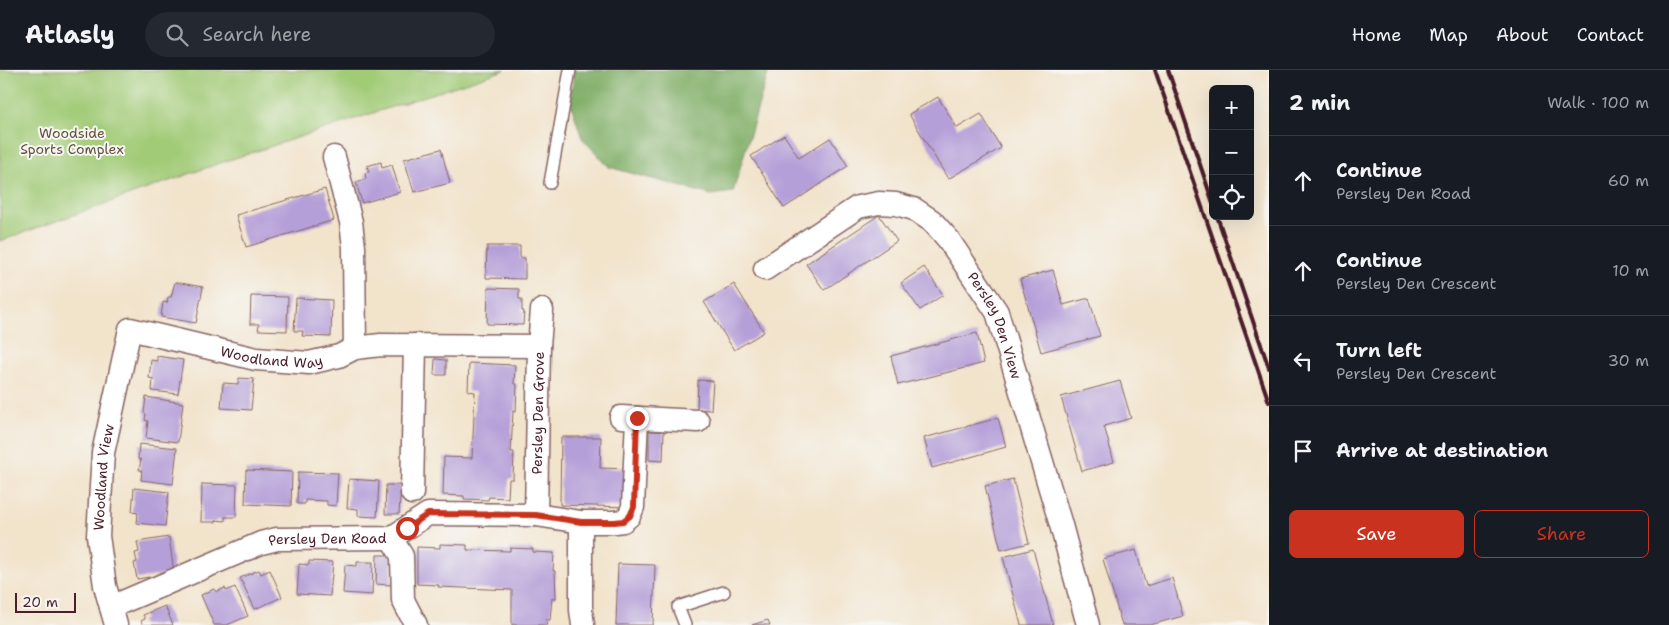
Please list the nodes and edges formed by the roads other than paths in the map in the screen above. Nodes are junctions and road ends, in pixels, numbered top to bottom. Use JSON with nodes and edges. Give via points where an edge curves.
{"nodes":[{"id":1,"x":570,"y":70,"type":"edge"},
{"id":2,"x":334,"y":157,"type":"dead end"},
{"id":3,"x":550,"y":183,"type":"dead end"},
{"id":4,"x":765,"y":269,"type":"dead end"},
{"id":5,"x":542,"y":310,"type":"dead end"},
{"id":6,"x":130,"y":330,"type":"joint"},
{"id":7,"x":415,"y":345,"type":"junction"},
{"id":8,"x":539,"y":346,"type":"junction"},
{"id":9,"x":355,"y":348,"type":"junction"},
{"id":10,"x":698,"y":421,"type":"dead end"},
{"id":11,"x":412,"y":493,"type":"dead end"},
{"id":12,"x":536,"y":515,"type":"junction"},
{"id":13,"x":581,"y":522,"type":"junction"},
{"id":14,"x":391,"y":538,"type":"junction"},
{"id":15,"x":724,"y":592,"type":"dead end"},
{"id":16,"x":114,"y":616,"type":"edge"},
{"id":17,"x":416,"y":625,"type":"edge"},
{"id":18,"x":584,"y":625,"type":"edge"},
{"id":19,"x":685,"y":625,"type":"edge"},
{"id":20,"x":1088,"y":625,"type":"edge"}],
"edges":[{"from":1,"to":3,"type":"lane"},
{"from":2,"to":9,"type":"street","via":[[354,247]]},
{"from":4,"to":20,"type":"street","name":"Persley Den View","via":[[858,207],[896,204],[914,208],[932,220],[998,312]]},
{"from":5,"to":8,"type":"street","name":"Persley Den Grove"},
{"from":6,"to":9,"type":"street","name":"Woodland Way","via":[[256,359],[309,362],[339,356]]},
{"from":6,"to":16,"type":"street","name":"Woodland View","via":[[103,452],[98,536],[105,586]]},
{"from":7,"to":8,"type":"street","name":"Woodland Way"},
{"from":7,"to":9,"type":"street","name":"Woodland Way"},
{"from":7,"to":11,"type":"street"},
{"from":8,"to":12,"type":"street","name":"Persley Den Grove"},
{"from":10,"to":13,"type":"street","name":"Persley Den Road","via":[[629,418],[634,507],[630,516],[615,522]]},
{"from":12,"to":13,"type":"street","name":"Persley Den Road"},
{"from":12,"to":14,"type":"street","name":"Persley Den Road","via":[[428,514]]},
{"from":13,"to":18,"type":"street","via":[[581,610]]},
{"from":14,"to":16,"type":"street","name":"Persley Den Road","via":[[277,539],[261,543]]},
{"from":14,"to":17,"type":"street","via":[[402,556],[403,600]]},
{"from":15,"to":19,"type":"lane","via":[[678,607]]}]}
